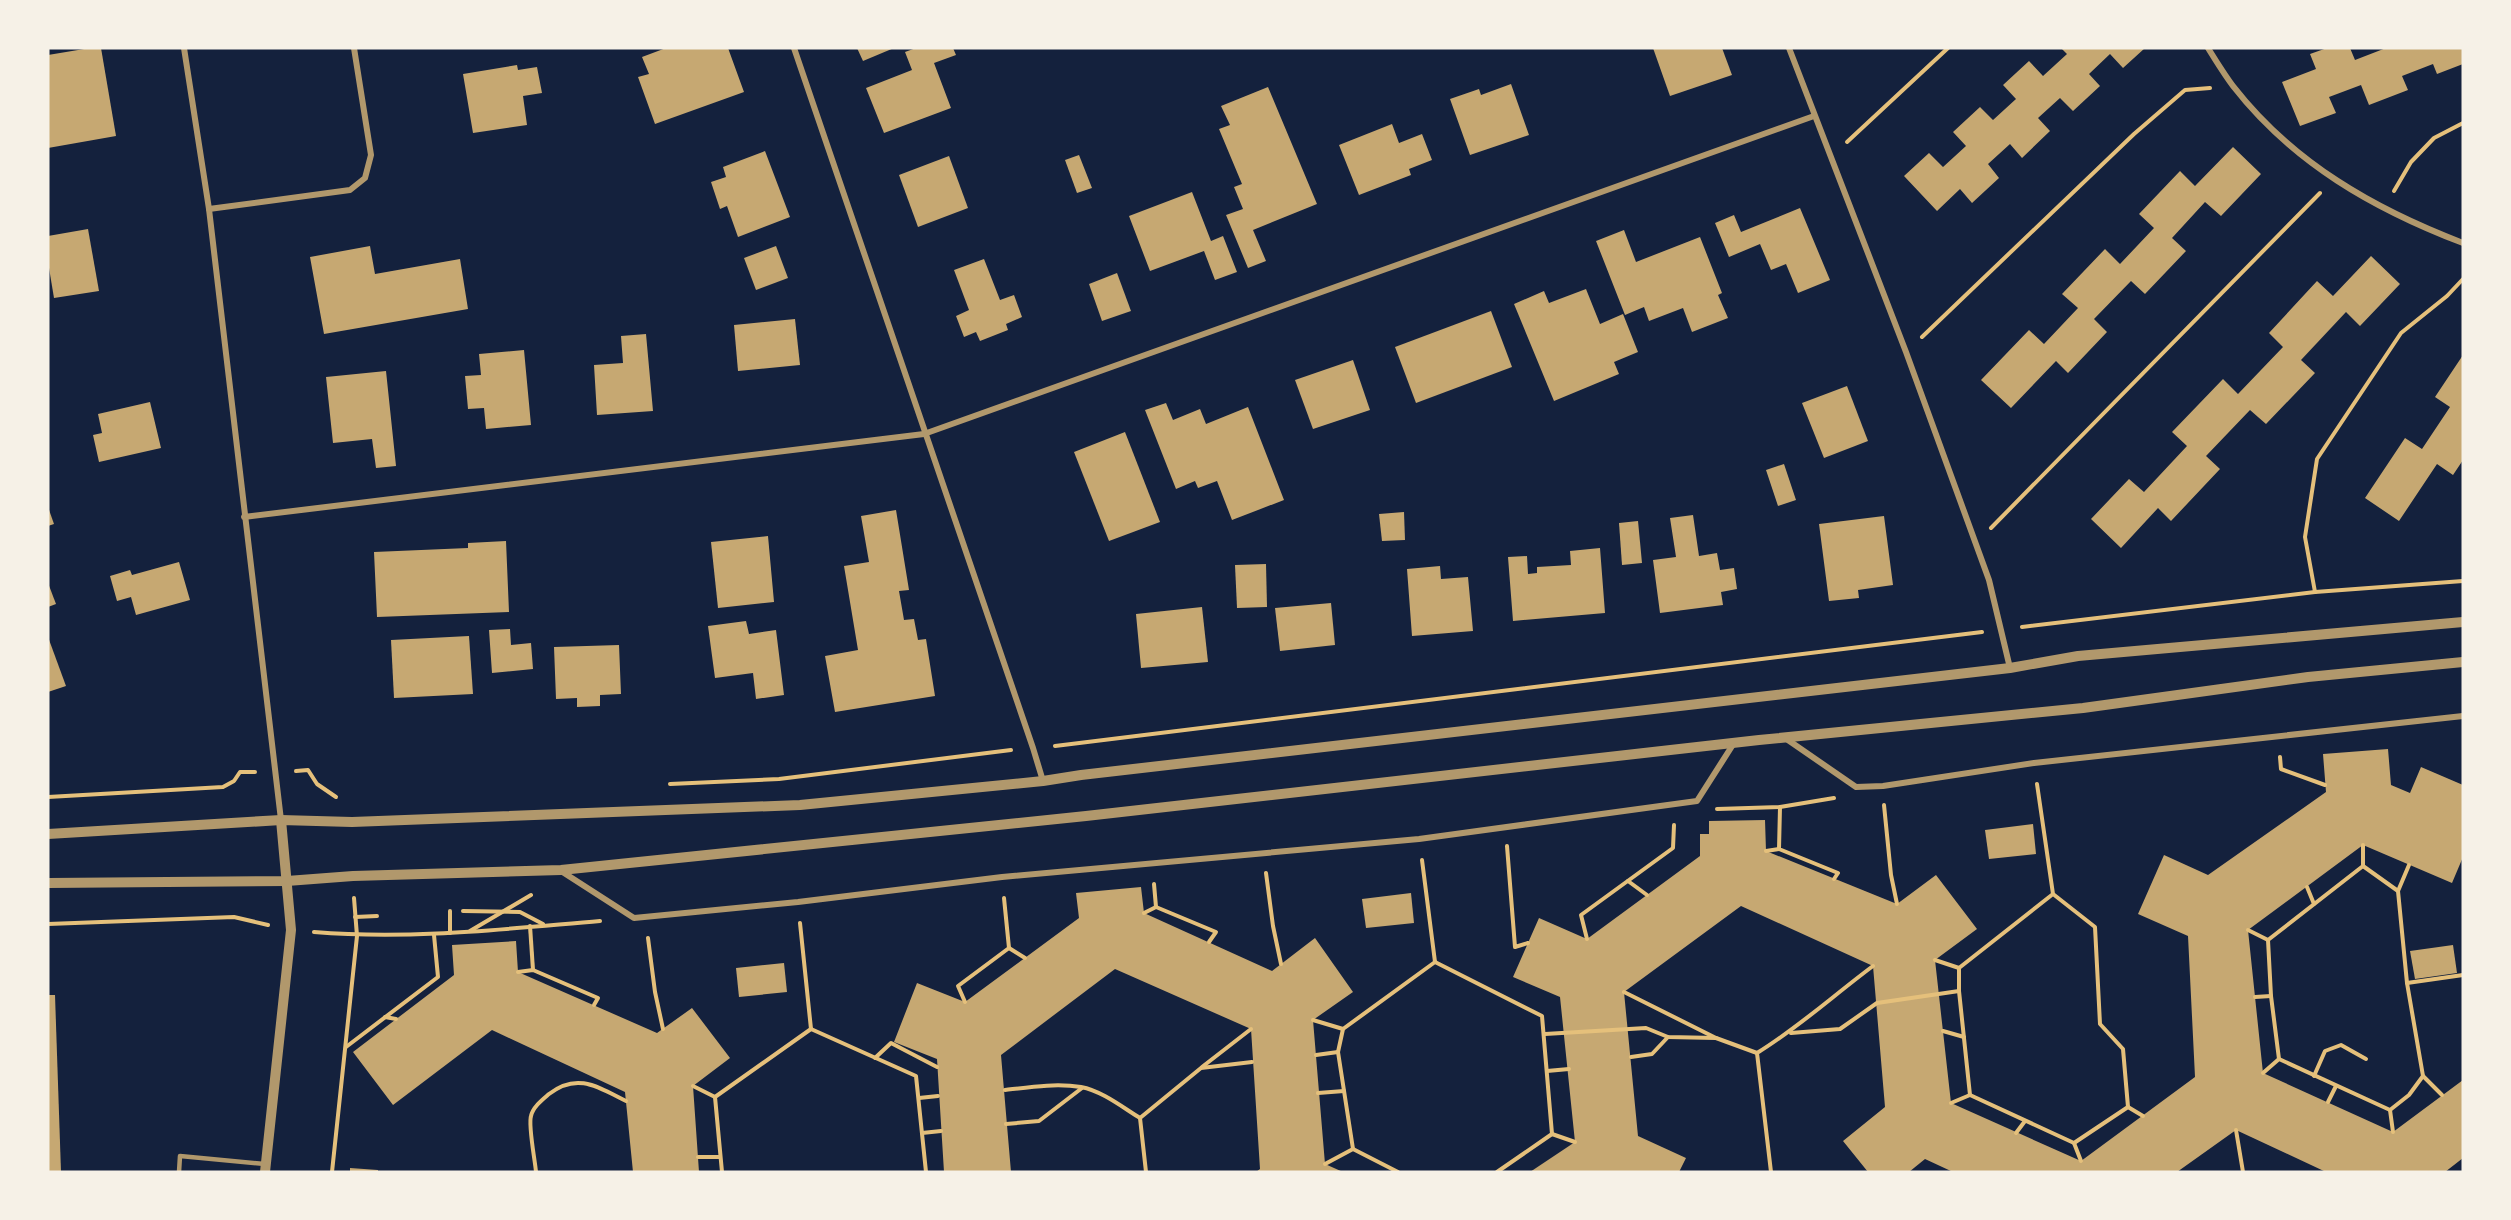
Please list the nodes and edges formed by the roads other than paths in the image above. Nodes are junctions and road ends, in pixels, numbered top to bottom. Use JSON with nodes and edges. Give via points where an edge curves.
{"nodes":[{"id":1,"x":184,"y":48,"type":"edge"},
{"id":2,"x":354,"y":48,"type":"edge"},
{"id":3,"x":794,"y":48,"type":"edge"},
{"id":4,"x":1789,"y":48,"type":"edge"},
{"id":5,"x":2208,"y":48,"type":"edge"},
{"id":6,"x":1814,"y":116,"type":"junction"},
{"id":7,"x":208,"y":209,"type":"junction"},
{"id":8,"x":2463,"y":243,"type":"edge"},
{"id":9,"x":924,"y":434,"type":"junction"},
{"id":10,"x":244,"y":517,"type":"junction"},
{"id":11,"x":2463,"y":622,"type":"edge"},
{"id":12,"x":2463,"y":662,"type":"edge"},
{"id":13,"x":2010,"y":668,"type":"junction"},
{"id":14,"x":2463,"y":716,"type":"edge"},
{"id":15,"x":1784,"y":737,"type":"junction"},
{"id":16,"x":1734,"y":743,"type":"junction"},
{"id":17,"x":1042,"y":781,"type":"junction"},
{"id":18,"x":281,"y":820,"type":"junction"},
{"id":19,"x":48,"y":834,"type":"edge"},
{"id":20,"x":561,"y":870,"type":"junction"},
{"id":21,"x":287,"y":881,"type":"junction"},
{"id":22,"x":48,"y":883,"type":"edge"},
{"id":23,"x":265,"y":1168,"type":"edge"},
{"id":24,"x":179,"y":1172,"type":"edge"}],
"edges":[{"from":1,"to":7,"type":"street"},
{"from":2,"to":7,"type":"street","via":[[371,155],[365,178],[350,190]]},
{"from":3,"to":9,"type":"street"},
{"from":4,"to":6,"type":"street"},
{"from":5,"to":8,"type":"street","via":[[2233,87],[2291,148],[2333,180],[2384,210]]},
{"from":6,"to":9,"type":"street"},
{"from":6,"to":13,"type":"street","via":[[1989,580]]},
{"from":7,"to":10,"type":"street"},
{"from":9,"to":10,"type":"street"},
{"from":9,"to":17,"type":"street"},
{"from":10,"to":18,"type":"street"},
{"from":11,"to":13,"type":"street","via":[[2090,655]]},
{"from":12,"to":15,"type":"street","via":[[2308,677],[2083,708]]},
{"from":13,"to":17,"type":"street"},
{"from":14,"to":15,"type":"street","via":[[2034,763],[1856,787]]},
{"from":15,"to":16,"type":"street"},
{"from":16,"to":20,"type":"street"},
{"from":16,"to":20,"type":"street","via":[[1696,801],[1419,839],[1002,877],[634,918]]},
{"from":17,"to":18,"type":"street","via":[[800,806],[352,822]]},
{"from":18,"to":19,"type":"street"},
{"from":18,"to":21,"type":"street"},
{"from":20,"to":21,"type":"street"},
{"from":21,"to":22,"type":"street"},
{"from":21,"to":23,"type":"street","via":[[291,930]]},
{"from":23,"to":24,"type":"lane","via":[[180,1156]]}]}
